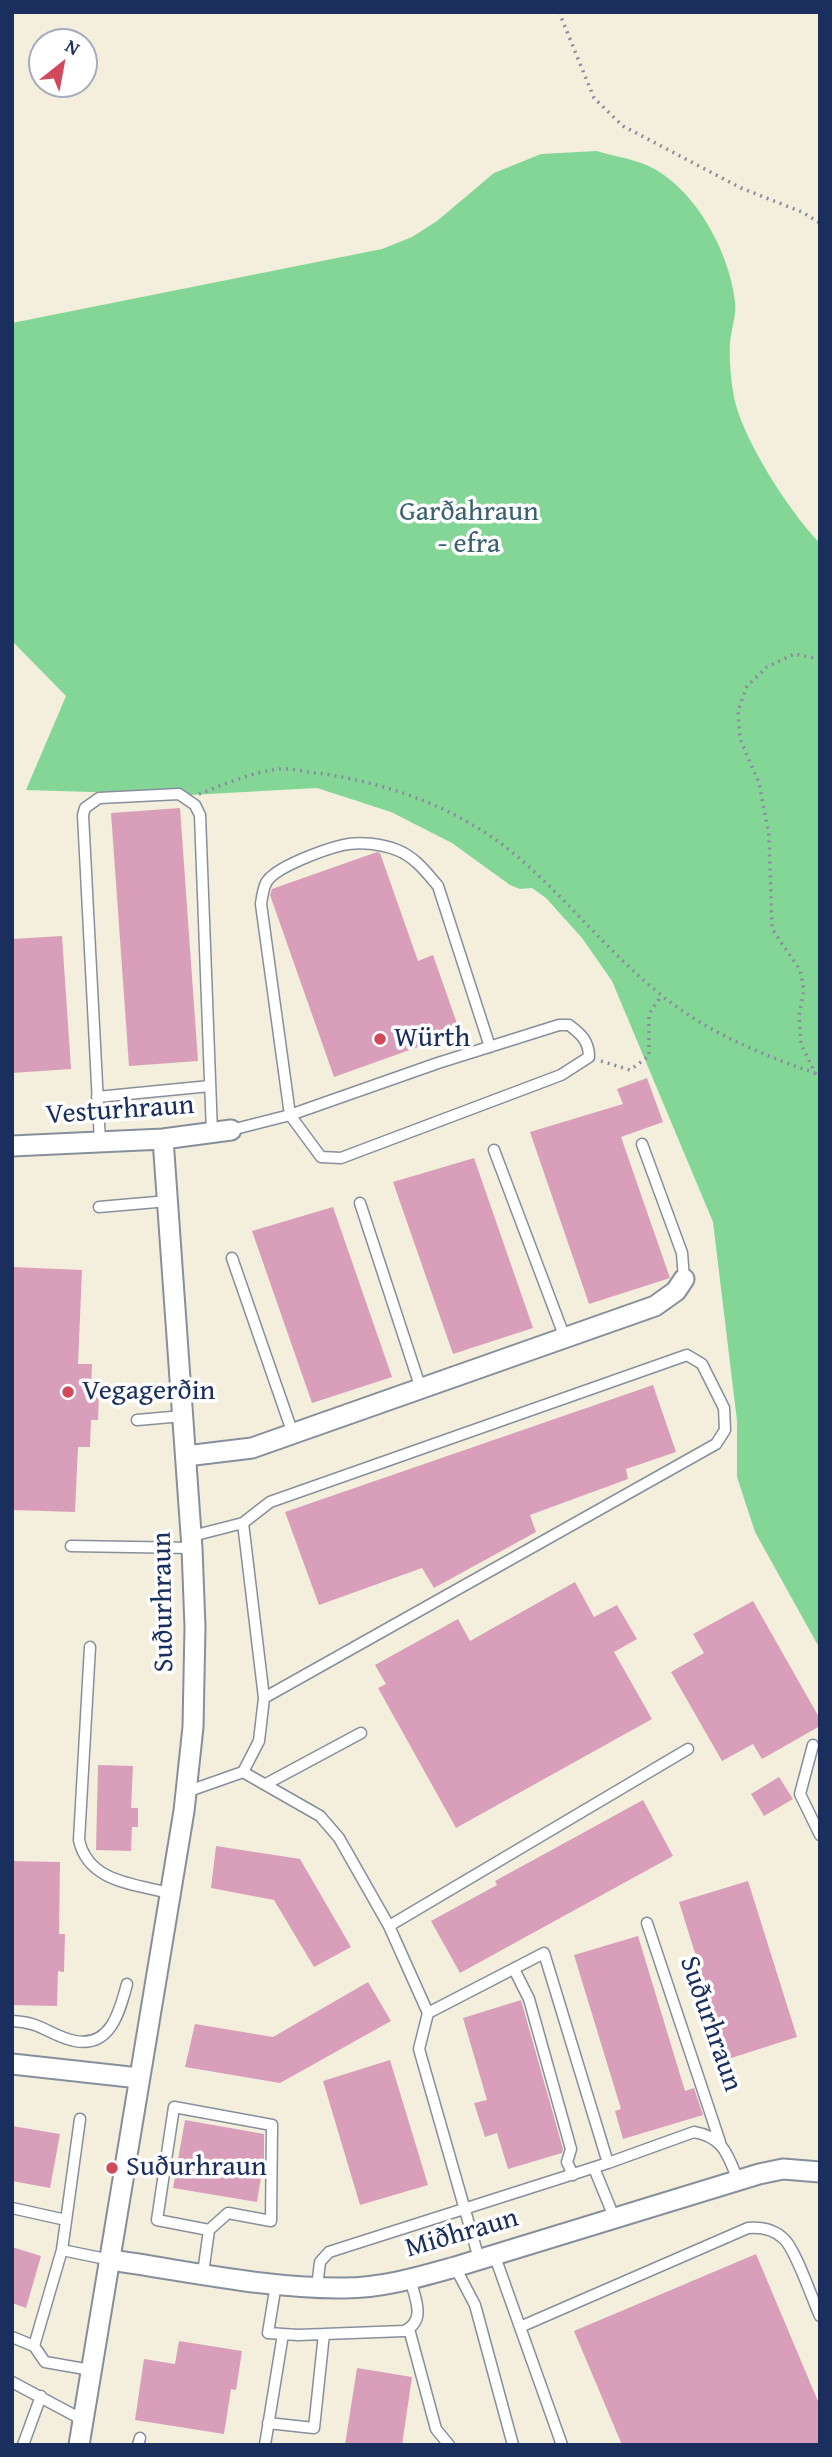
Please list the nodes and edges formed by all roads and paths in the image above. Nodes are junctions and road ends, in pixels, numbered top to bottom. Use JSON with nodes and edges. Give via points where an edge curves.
{"nodes":[{"id":1,"x":559,"y":12,"type":"edge"},
{"id":2,"x":820,"y":223,"type":"edge"},
{"id":3,"x":820,"y":659,"type":"edge"},
{"id":4,"x":189,"y":799,"type":"junction"},
{"id":5,"x":661,"y":996,"type":"junction"},
{"id":6,"x":490,"y":1046,"type":"junction"},
{"id":7,"x":589,"y":1057,"type":"junction"},
{"id":8,"x":815,"y":1073,"type":"junction"},
{"id":9,"x":820,"y":1078,"type":"edge"},
{"id":10,"x":210,"y":1086,"type":"junction"},
{"id":11,"x":97,"y":1097,"type":"junction"},
{"id":12,"x":290,"y":1115,"type":"junction"},
{"id":13,"x":221,"y":1132,"type":"junction"},
{"id":14,"x":163,"y":1139,"type":"junction"},
{"id":15,"x":100,"y":1142,"type":"junction"},
{"id":16,"x":642,"y":1144,"type":"dead end"},
{"id":17,"x":12,"y":1146,"type":"edge"},
{"id":18,"x":494,"y":1150,"type":"dead end"},
{"id":19,"x":168,"y":1201,"type":"junction"},
{"id":20,"x":360,"y":1203,"type":"dead end"},
{"id":21,"x":99,"y":1207,"type":"dead end"},
{"id":22,"x":232,"y":1258,"type":"dead end"},
{"id":23,"x":684,"y":1279,"type":"joint"},
{"id":24,"x":565,"y":1338,"type":"junction"},
{"id":25,"x":421,"y":1389,"type":"junction"},
{"id":26,"x":183,"y":1416,"type":"junction"},
{"id":27,"x":137,"y":1420,"type":"dead end"},
{"id":28,"x":293,"y":1434,"type":"junction"},
{"id":29,"x":186,"y":1456,"type":"junction"},
{"id":30,"x":243,"y":1523,"type":"junction"},
{"id":31,"x":192,"y":1542,"type":"junction"},
{"id":32,"x":71,"y":1546,"type":"dead end"},
{"id":33,"x":90,"y":1647,"type":"dead end"},
{"id":34,"x":264,"y":1698,"type":"junction"},
{"id":35,"x":361,"y":1733,"type":"dead end"},
{"id":36,"x":813,"y":1745,"type":"dead end"},
{"id":37,"x":688,"y":1749,"type":"dead end"},
{"id":38,"x":243,"y":1772,"type":"junction"},
{"id":39,"x":266,"y":1784,"type":"junction"},
{"id":40,"x":186,"y":1792,"type":"junction"},
{"id":41,"x":820,"y":1835,"type":"edge"},
{"id":42,"x":170,"y":1893,"type":"junction"},
{"id":43,"x":646,"y":1923,"type":"dead end"},
{"id":44,"x":388,"y":1926,"type":"junction"},
{"id":45,"x":514,"y":1969,"type":"junction"},
{"id":46,"x":127,"y":1984,"type":"dead end"},
{"id":47,"x":428,"y":2013,"type":"junction"},
{"id":48,"x":12,"y":2021,"type":"edge"},
{"id":49,"x":12,"y":2064,"type":"edge"},
{"id":50,"x":139,"y":2078,"type":"junction"},
{"id":51,"x":80,"y":2119,"type":"dead end"},
{"id":52,"x":720,"y":2142,"type":"junction"},
{"id":53,"x":608,"y":2163,"type":"junction"},
{"id":54,"x":594,"y":2168,"type":"junction"},
{"id":55,"x":820,"y":2172,"type":"edge"},
{"id":56,"x":573,"y":2175,"type":"junction"},
{"id":57,"x":738,"y":2180,"type":"junction"},
{"id":58,"x":12,"y":2208,"type":"edge"},
{"id":59,"x":465,"y":2209,"type":"junction"},
{"id":60,"x":614,"y":2217,"type":"junction"},
{"id":61,"x":65,"y":2220,"type":"junction"},
{"id":62,"x":209,"y":2230,"type":"junction"},
{"id":63,"x":62,"y":2250,"type":"junction"},
{"id":64,"x":487,"y":2257,"type":"junction"},
{"id":65,"x":111,"y":2260,"type":"junction"},
{"id":66,"x":454,"y":2267,"type":"junction"},
{"id":67,"x":203,"y":2273,"type":"junction"},
{"id":68,"x":410,"y":2279,"type":"junction"},
{"id":69,"x":276,"y":2284,"type":"junction"},
{"id":70,"x":317,"y":2287,"type":"junction"},
{"id":71,"x":820,"y":2316,"type":"edge"},
{"id":72,"x":520,"y":2327,"type":"junction"},
{"id":73,"x":410,"y":2329,"type":"junction"},
{"id":74,"x":283,"y":2334,"type":"junction"},
{"id":75,"x":324,"y":2334,"type":"junction"},
{"id":76,"x":12,"y":2337,"type":"edge"},
{"id":77,"x":34,"y":2346,"type":"junction"},
{"id":78,"x":91,"y":2370,"type":"junction"},
{"id":79,"x":12,"y":2382,"type":"edge"},
{"id":80,"x":41,"y":2396,"type":"junction"},
{"id":81,"x":83,"y":2420,"type":"junction"},
{"id":82,"x":268,"y":2423,"type":"junction"},
{"id":83,"x":23,"y":2445,"type":"edge"},
{"id":84,"x":79,"y":2445,"type":"edge"},
{"id":85,"x":265,"y":2445,"type":"edge"},
{"id":86,"x":449,"y":2445,"type":"edge"},
{"id":87,"x":513,"y":2445,"type":"edge"},
{"id":88,"x":562,"y":2445,"type":"edge"}],
"edges":[{"from":1,"to":2,"type":"path","via":[[594,98],[623,126]]},
{"from":3,"to":8,"type":"path","via":[[793,654],[767,667],[747,686],[738,710],[740,739],[759,783],[769,835],[772,929],[800,970],[804,990],[799,1016],[801,1044]]},
{"from":4,"to":5,"type":"path","via":[[233,781],[282,769],[354,778],[420,798],[474,826],[519,858]]},
{"from":4,"to":10,"type":"lane","via":[[200,815]]},
{"from":4,"to":11,"type":"lane","via":[[178,794],[99,798],[85,808]]},
{"from":5,"to":7,"type":"path","via":[[649,1014],[649,1056],[630,1070]]},
{"from":5,"to":8,"type":"path","via":[[763,1055]]},
{"from":6,"to":7,"type":"lane","via":[[569,1025],[584,1037]]},
{"from":6,"to":12,"type":"lane"},
{"from":6,"to":12,"type":"lane","via":[[438,886],[398,850],[344,844],[281,868],[267,881],[261,904]]},
{"from":7,"to":12,"type":"lane","via":[[561,1075],[341,1158],[321,1157]]},
{"from":8,"to":9,"type":"path"},
{"from":10,"to":11,"type":"lane"},
{"from":10,"to":13,"type":"lane"},
{"from":11,"to":15,"type":"lane"},
{"from":12,"to":13,"type":"lane"},
{"from":13,"to":14,"type":"street","name":"Vesturhraun"},
{"from":14,"to":15,"type":"street","name":"Vesturhraun"},
{"from":14,"to":19,"type":"street","name":"Suðurhraun"},
{"from":15,"to":17,"type":"street","name":"Vesturhraun"},
{"from":16,"to":23,"type":"lane","via":[[682,1253]]},
{"from":18,"to":24,"type":"lane"},
{"from":19,"to":21,"type":"lane"},
{"from":19,"to":26,"type":"street","name":"Suðurhraun"},
{"from":20,"to":25,"type":"lane"},
{"from":22,"to":28,"type":"lane"},
{"from":23,"to":24,"type":"street","via":[[656,1306]]},
{"from":24,"to":25,"type":"street"},
{"from":25,"to":28,"type":"street"},
{"from":26,"to":27,"type":"lane"},
{"from":26,"to":29,"type":"street","name":"Suðurhraun"},
{"from":28,"to":29,"type":"street","via":[[252,1448]]},
{"from":29,"to":31,"type":"street","name":"Suðurhraun"},
{"from":30,"to":31,"type":"lane"},
{"from":30,"to":34,"type":"lane"},
{"from":30,"to":34,"type":"lane","via":[[270,1502],[687,1355],[702,1364],[724,1408],[725,1430],[716,1444]]},
{"from":31,"to":32,"type":"lane"},
{"from":31,"to":40,"type":"street","name":"Suðurhraun","via":[[195,1680]]},
{"from":33,"to":42,"type":"lane","via":[[81,1849],[91,1866],[105,1876]]},
{"from":34,"to":38,"type":"lane","via":[[259,1741]]},
{"from":35,"to":39,"type":"lane"},
{"from":36,"to":41,"type":"lane","via":[[800,1794]]},
{"from":37,"to":44,"type":"lane"},
{"from":38,"to":39,"type":"lane"},
{"from":38,"to":40,"type":"lane"},
{"from":39,"to":44,"type":"lane","via":[[320,1816]]},
{"from":40,"to":42,"type":"street","name":"Suðurhraun"},
{"from":42,"to":50,"type":"street","name":"Suðurhraun"},
{"from":43,"to":52,"type":"lane","name":"Suðurhraun"},
{"from":44,"to":47,"type":"lane"},
{"from":45,"to":47,"type":"lane"},
{"from":45,"to":53,"type":"lane","via":[[544,1953]]},
{"from":45,"to":56,"type":"lane","via":[[536,2024],[571,2149],[567,2162]]},
{"from":46,"to":48,"type":"lane","via":[[115,2023],[98,2039],[74,2040],[36,2023]]},
{"from":47,"to":59,"type":"lane","via":[[419,2049]]},
{"from":49,"to":50,"type":"street"},
{"from":50,"to":65,"type":"street"},
{"from":51,"to":61,"type":"lane"},
{"from":52,"to":53,"type":"lane","name":"Suðurhraun","via":[[694,2132]]},
{"from":52,"to":57,"type":"lane","name":"Suðurhraun"},
{"from":53,"to":54,"type":"lane","name":"Suðurhraun"},
{"from":54,"to":56,"type":"lane","name":"Suðurhraun"},
{"from":54,"to":60,"type":"lane"},
{"from":55,"to":57,"type":"street","name":"Miðhraun","via":[[783,2169]]},
{"from":56,"to":59,"type":"lane","name":"Suðurhraun"},
{"from":57,"to":60,"type":"street","name":"Miðhraun"},
{"from":58,"to":61,"type":"lane"},
{"from":59,"to":64,"type":"lane"},
{"from":59,"to":70,"type":"lane","name":"Suðurhraun","via":[[329,2252],[320,2262]]},
{"from":60,"to":64,"type":"street","name":"Miðhraun"},
{"from":61,"to":63,"type":"lane"},
{"from":62,"to":62,"type":"lane","via":[[157,2220],[174,2107],[272,2125],[271,2221],[228,2213]]},
{"from":62,"to":67,"type":"lane"},
{"from":63,"to":65,"type":"lane"},
{"from":63,"to":77,"type":"lane"},
{"from":64,"to":66,"type":"street","name":"Miðhraun"},
{"from":64,"to":72,"type":"lane"},
{"from":65,"to":67,"type":"street","name":"Miðhraun"},
{"from":65,"to":78,"type":"street"},
{"from":66,"to":68,"type":"street","name":"Miðhraun"},
{"from":66,"to":87,"type":"lane","via":[[475,2305]]},
{"from":67,"to":69,"type":"street","name":"Miðhraun"},
{"from":68,"to":70,"type":"street","name":"Miðhraun","via":[[372,2286]]},
{"from":68,"to":73,"type":"lane","via":[[419,2314]]},
{"from":69,"to":70,"type":"street","name":"Miðhraun"},
{"from":69,"to":74,"type":"lane","via":[[268,2333]]},
{"from":71,"to":72,"type":"lane","via":[[788,2243],[771,2230],[755,2227]]},
{"from":72,"to":88,"type":"lane"},
{"from":73,"to":75,"type":"lane"},
{"from":73,"to":86,"type":"lane","via":[[436,2429]]},
{"from":74,"to":75,"type":"lane"},
{"from":74,"to":82,"type":"lane"},
{"from":75,"to":82,"type":"lane","via":[[314,2428]]},
{"from":76,"to":77,"type":"lane"},
{"from":77,"to":78,"type":"lane","via":[[46,2362]]},
{"from":78,"to":81,"type":"street"},
{"from":79,"to":80,"type":"lane"},
{"from":80,"to":81,"type":"lane"},
{"from":80,"to":83,"type":"lane"},
{"from":81,"to":84,"type":"street"},
{"from":82,"to":85,"type":"lane"}]}
